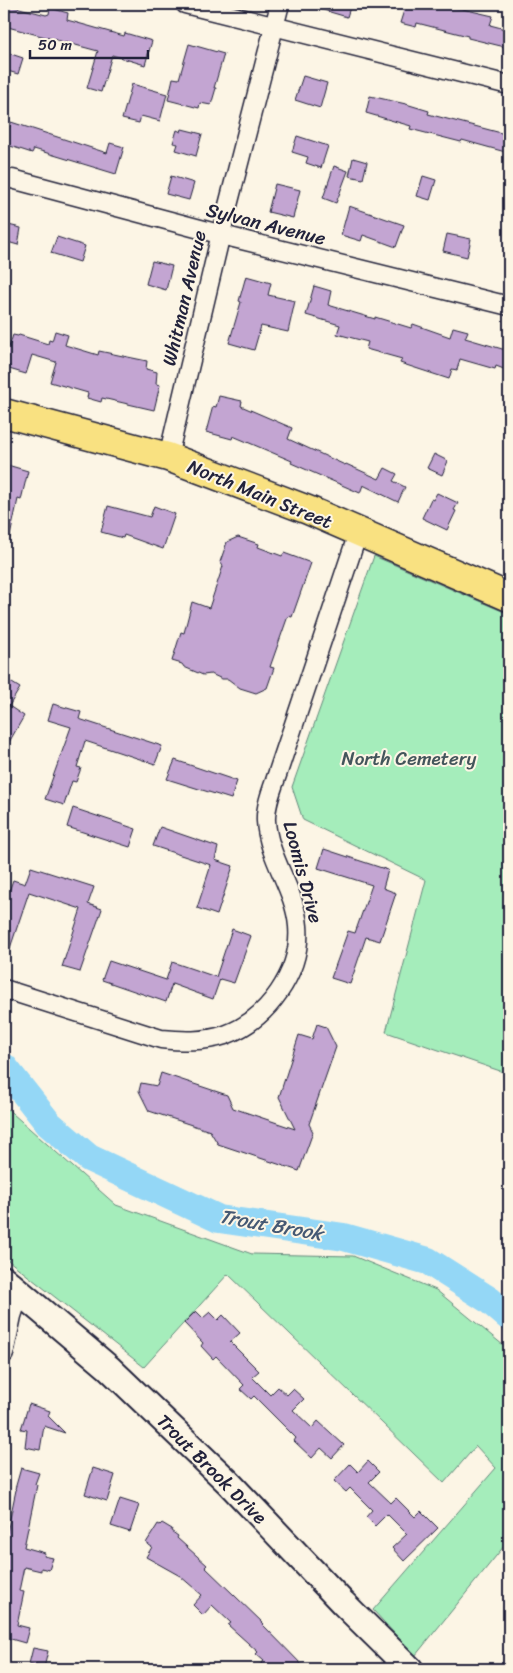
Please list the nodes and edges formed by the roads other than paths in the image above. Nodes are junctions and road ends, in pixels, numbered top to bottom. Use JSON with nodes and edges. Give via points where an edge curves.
{"nodes":[{"id":1,"x":185,"y":4,"type":"edge"},
{"id":2,"x":280,"y":4,"type":"edge"},
{"id":3,"x":274,"y":26,"type":"junction"},
{"id":4,"x":509,"y":85,"type":"edge"},
{"id":5,"x":12,"y":180,"type":"dead end"},
{"id":6,"x":221,"y":235,"type":"junction"},
{"id":7,"x":509,"y":306,"type":"edge"},
{"id":8,"x":4,"y":413,"type":"edge"},
{"id":9,"x":168,"y":458,"type":"junction"},
{"id":10,"x":358,"y":533,"type":"junction"},
{"id":11,"x":509,"y":597,"type":"edge"},
{"id":12,"x":4,"y":989,"type":"edge"},
{"id":13,"x":12,"y":1285,"type":"edge"},
{"id":14,"x":4,"y":1354,"type":"edge"},
{"id":15,"x":410,"y":1669,"type":"edge"}],
"edges":[{"from":1,"to":3,"type":"street"},
{"from":2,"to":3,"type":"street","name":"Whitman Avenue"},
{"from":3,"to":4,"type":"street"},
{"from":3,"to":6,"type":"street","name":"Whitman Avenue"},
{"from":5,"to":6,"type":"street","name":"Sylvan Avenue"},
{"from":6,"to":7,"type":"street","name":"Sylvan Avenue"},
{"from":6,"to":9,"type":"street","name":"Whitman Avenue"},
{"from":8,"to":9,"type":"main road","name":"North Main Street"},
{"from":9,"to":10,"type":"main road","name":"North Main Street","via":[[308,510]]},
{"from":10,"to":11,"type":"main road","name":"North Main Street"},
{"from":10,"to":12,"type":"street","name":"Loomis Drive","via":[[278,769],[266,820],[270,844],[293,902],[298,925],[294,960],[281,989],[262,1013],[242,1027],[216,1037],[183,1041],[161,1039]]},
{"from":13,"to":14,"type":"street","via":[[12,1316]]},
{"from":13,"to":15,"type":"main road","name":"Trout Brook Drive","via":[[109,1368],[228,1482]]}]}
